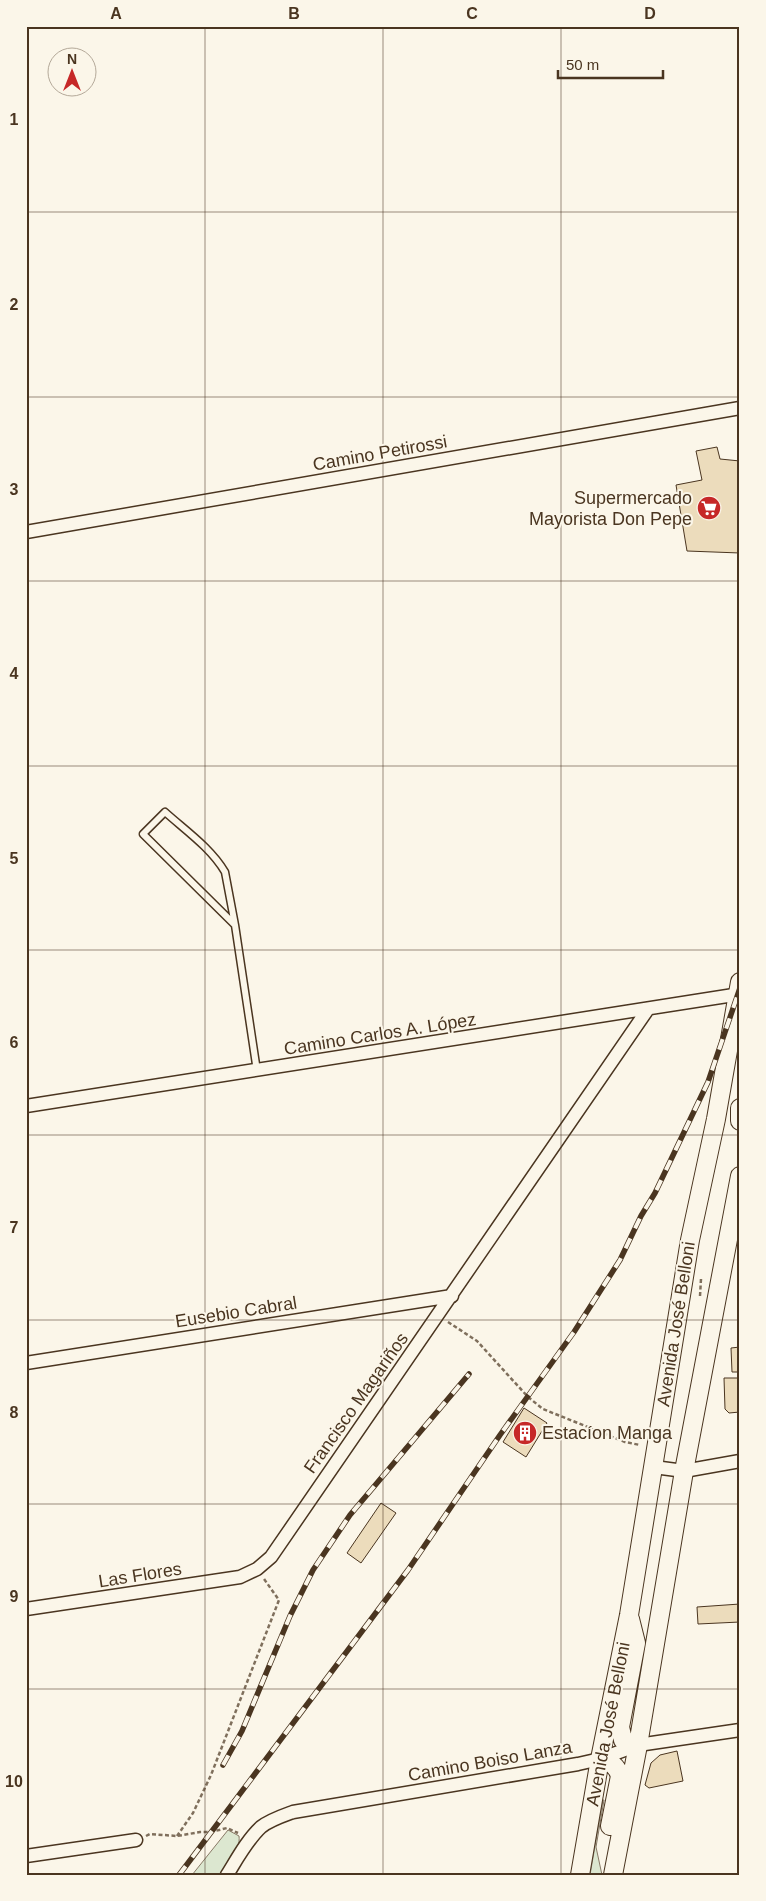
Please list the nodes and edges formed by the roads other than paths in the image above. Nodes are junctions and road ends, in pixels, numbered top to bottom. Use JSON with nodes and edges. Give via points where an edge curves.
{"nodes":[{"id":1,"x":740,"y":408,"type":"edge"},
{"id":2,"x":26,"y":532,"type":"edge"},
{"id":3,"x":235,"y":925,"type":"junction"},
{"id":4,"x":739,"y":992,"type":"edge"},
{"id":5,"x":648,"y":1009,"type":"junction"},
{"id":6,"x":257,"y":1071,"type":"junction"},
{"id":7,"x":26,"y":1106,"type":"edge"},
{"id":8,"x":740,"y":1108,"type":"edge"},
{"id":9,"x":740,"y":1121,"type":"edge"},
{"id":10,"x":740,"y":1176,"type":"edge"},
{"id":11,"x":735,"y":1224,"type":"edge"},
{"id":12,"x":452,"y":1296,"type":"junction"},
{"id":13,"x":26,"y":1363,"type":"edge"},
{"id":14,"x":740,"y":1461,"type":"edge"},
{"id":15,"x":654,"y":1467,"type":"junction"},
{"id":16,"x":684,"y":1471,"type":"junction"},
{"id":17,"x":257,"y":1569,"type":"joint"},
{"id":18,"x":26,"y":1609,"type":"edge"},
{"id":19,"x":628,"y":1615,"type":"junction"},
{"id":20,"x":740,"y":1730,"type":"edge"},
{"id":21,"x":638,"y":1746,"type":"junction"},
{"id":22,"x":600,"y":1759,"type":"junction"},
{"id":23,"x":136,"y":1840,"type":"road end"},
{"id":24,"x":26,"y":1856,"type":"edge"},
{"id":25,"x":615,"y":1868,"type":"edge"},
{"id":26,"x":227,"y":1875,"type":"edge"},
{"id":27,"x":580,"y":1875,"type":"edge"}],
"edges":[{"from":1,"to":2,"type":"street","name":"Camino Petirossi"},
{"from":3,"to":3,"type":"lane","via":[[143,834],[165,812],[221,865]]},
{"from":3,"to":6,"type":"lane"},
{"from":4,"to":5,"type":"street","name":"Camino Carlos A. López"},
{"from":4,"to":15,"type":"main road","name":"Avenida José Belloni","via":[[690,1240]]},
{"from":5,"to":6,"type":"street","name":"Camino Carlos A. López"},
{"from":5,"to":12,"type":"street","name":"Francisco Magariños"},
{"from":6,"to":7,"type":"street","name":"Camino Carlos A. López"},
{"from":8,"to":9,"type":"main road"},
{"from":10,"to":11,"type":"main road","name":"Avenida José Belloni"},
{"from":11,"to":16,"type":"main road","name":"Avenida José Belloni"},
{"from":12,"to":13,"type":"street","name":"Eusebio Cabral"},
{"from":12,"to":17,"type":"street","name":"Francisco Magariños","via":[[271,1557]]},
{"from":14,"to":16,"type":"street"},
{"from":15,"to":16,"type":"street"},
{"from":15,"to":19,"type":"main road","name":"Avenida José Belloni"},
{"from":16,"to":21,"type":"main road","name":"Avenida José Belloni"},
{"from":17,"to":18,"type":"street","name":"Las Flores","via":[[240,1577]]},
{"from":19,"to":21,"type":"main road","via":[[636,1643],[620,1727],[623,1740]]},
{"from":19,"to":22,"type":"main road","name":"Avenida José Belloni"},
{"from":20,"to":21,"type":"street","name":"Camino Boiso Lanza"},
{"from":21,"to":22,"type":"street","name":"Camino Boiso Lanza"},
{"from":21,"to":25,"type":"main road","name":"Avenida José Belloni"},
{"from":22,"to":25,"type":"main road","via":[[612,1763],[620,1776],[610,1829]]},
{"from":22,"to":26,"type":"street","name":"Camino Boiso Lanza","via":[[293,1812],[262,1827]]},
{"from":22,"to":27,"type":"main road","name":"Avenida José Belloni"},
{"from":23,"to":24,"type":"street"}]}
